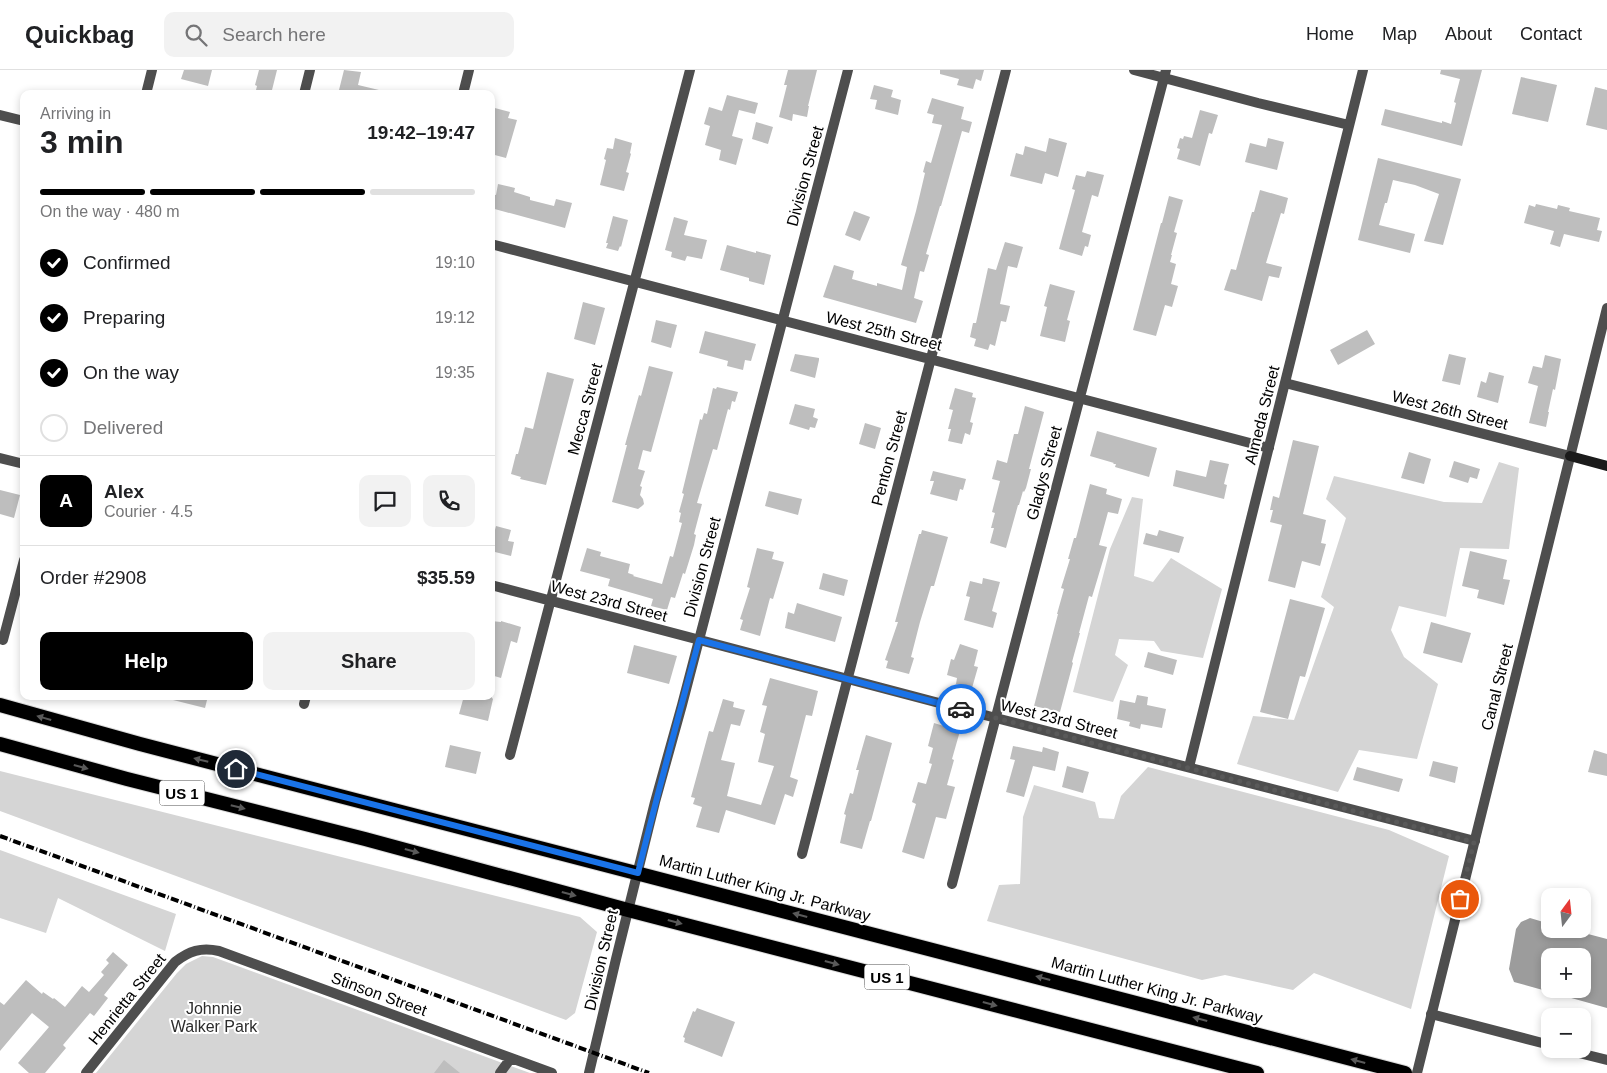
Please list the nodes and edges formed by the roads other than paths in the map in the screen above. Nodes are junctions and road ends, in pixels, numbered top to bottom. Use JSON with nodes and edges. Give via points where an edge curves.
{"nodes":[{"id":1,"x":152,"y":70,"type":"edge"},
{"id":2,"x":310,"y":70,"type":"edge"},
{"id":3,"x":470,"y":70,"type":"edge"},
{"id":4,"x":690,"y":70,"type":"edge"},
{"id":5,"x":848,"y":70,"type":"edge"},
{"id":6,"x":1006,"y":70,"type":"edge"},
{"id":7,"x":1134,"y":70,"type":"edge"},
{"id":8,"x":1362,"y":70,"type":"edge"},
{"id":9,"x":1165,"y":74,"type":"edge"},
{"id":10,"x":147,"y":90,"type":"edge"},
{"id":11,"x":305,"y":90,"type":"edge"},
{"id":12,"x":464,"y":90,"type":"edge"},
{"id":13,"x":0,"y":115,"type":"edge"},
{"id":14,"x":20,"y":120,"type":"edge"},
{"id":15,"x":1349,"y":125,"type":"junction"},
{"id":16,"x":495,"y":245,"type":"edge"},
{"id":17,"x":634,"y":282,"type":"junction"},
{"id":18,"x":1607,"y":308,"type":"edge"},
{"id":19,"x":783,"y":320,"type":"junction"},
{"id":20,"x":931,"y":358,"type":"junction"},
{"id":21,"x":1285,"y":383,"type":"junction"},
{"id":22,"x":1079,"y":397,"type":"junction"},
{"id":23,"x":1269,"y":448,"type":"junction"},
{"id":24,"x":1570,"y":456,"type":"junction"},
{"id":25,"x":0,"y":458,"type":"edge"},
{"id":26,"x":20,"y":463,"type":"edge"},
{"id":27,"x":1607,"y":466,"type":"edge"},
{"id":28,"x":20,"y":575,"type":"edge"},
{"id":29,"x":495,"y":586,"type":"edge"},
{"id":30,"x":550,"y":601,"type":"junction"},
{"id":31,"x":3,"y":640,"type":"dead end"},
{"id":32,"x":699,"y":640,"type":"junction"},
{"id":33,"x":847,"y":679,"type":"junction"},
{"id":34,"x":0,"y":705,"type":"edge"},
{"id":35,"x":996,"y":718,"type":"junction"},
{"id":36,"x":0,"y":744,"type":"edge"},
{"id":37,"x":510,"y":755,"type":"dead end"},
{"id":38,"x":1189,"y":767,"type":"junction"},
{"id":39,"x":1474,"y":842,"type":"junction"},
{"id":40,"x":802,"y":854,"type":"dead end"},
{"id":41,"x":638,"y":873,"type":"junction"},
{"id":42,"x":952,"y":884,"type":"dead end"},
{"id":43,"x":628,"y":910,"type":"junction"},
{"id":44,"x":196,"y":950,"type":"joint"},
{"id":45,"x":1431,"y":1014,"type":"junction"},
{"id":46,"x":1541,"y":1043,"type":"edge"},
{"id":47,"x":1591,"y":1056,"type":"edge"},
{"id":48,"x":511,"y":1058,"type":"junction"},
{"id":49,"x":1607,"y":1060,"type":"edge"},
{"id":50,"x":86,"y":1073,"type":"edge"},
{"id":51,"x":500,"y":1073,"type":"edge"},
{"id":52,"x":552,"y":1073,"type":"edge"},
{"id":53,"x":589,"y":1073,"type":"edge"},
{"id":54,"x":1257,"y":1073,"type":"edge"},
{"id":55,"x":1405,"y":1073,"type":"edge"},
{"id":56,"x":1417,"y":1073,"type":"edge"}],
"edges":[{"from":1,"to":10,"type":"street"},
{"from":2,"to":11,"type":"street"},
{"from":3,"to":12,"type":"street"},
{"from":4,"to":17,"type":"street","name":"Mecca Street"},
{"from":5,"to":19,"type":"street","name":"Division Street"},
{"from":6,"to":20,"type":"street","name":"Penton Street"},
{"from":7,"to":9,"type":"street"},
{"from":8,"to":15,"type":"street","name":"Almeda Street"},
{"from":9,"to":15,"type":"street","via":[[1258,103]]},
{"from":9,"to":22,"type":"street","name":"Gladys Street"},
{"from":13,"to":14,"type":"street"},
{"from":15,"to":21,"type":"street","name":"Almeda Street"},
{"from":16,"to":17,"type":"street","name":"West 25th Street"},
{"from":17,"to":19,"type":"street","name":"West 25th Street"},
{"from":17,"to":30,"type":"street","name":"Mecca Street"},
{"from":18,"to":24,"type":"street","name":"Canal Street"},
{"from":19,"to":20,"type":"street","name":"West 25th Street"},
{"from":19,"to":32,"type":"street","name":"Division Street"},
{"from":20,"to":22,"type":"street","name":"West 25th Street"},
{"from":20,"to":33,"type":"street","name":"Penton Street"},
{"from":21,"to":23,"type":"street","name":"Almeda Street"},
{"from":21,"to":24,"type":"street","name":"West 26th Street"},
{"from":22,"to":23,"type":"street","name":"West 25th Street"},
{"from":22,"to":35,"type":"street","name":"Gladys Street"},
{"from":23,"to":38,"type":"street","name":"Almeda Street"},
{"from":24,"to":27,"type":"main road","name":"West 26th Street"},
{"from":24,"to":39,"type":"street","name":"Canal Street"},
{"from":25,"to":26,"type":"street"},
{"from":28,"to":31,"type":"street"},
{"from":29,"to":30,"type":"street","name":"West 23rd Street"},
{"from":30,"to":32,"type":"street","name":"West 23rd Street"},
{"from":30,"to":37,"type":"street","name":"Mecca Street"},
{"from":32,"to":33,"type":"street","name":"West 23rd Street"},
{"from":32,"to":41,"type":"street","name":"Division Street"},
{"from":33,"to":35,"type":"street","name":"West 23rd Street"},
{"from":33,"to":40,"type":"street","name":"Penton Street"},
{"from":41,"to":34,"type":"highway","name":"Martin Luther King Jr. Parkway","number":"US 1","one_way":true},
{"from":35,"to":38,"type":"street","name":"West 23rd Street"},
{"from":35,"to":42,"type":"street","name":"Gladys Street"},
{"from":36,"to":43,"type":"highway","number":"US 1","one_way":true},
{"from":38,"to":39,"type":"street","name":"West 23rd Street"},
{"from":39,"to":45,"type":"street","name":"Canal Street"},
{"from":41,"to":43,"type":"street","name":"Division Street"},
{"from":55,"to":41,"type":"highway","name":"Martin Luther King Jr. Parkway","number":"US 1","one_way":true},
{"from":43,"to":53,"type":"street","name":"Division Street"},
{"from":43,"to":54,"type":"highway","number":"US 1","one_way":true},
{"from":44,"to":48,"type":"street","name":"Stinson Street","via":[[219,951]]},
{"from":44,"to":50,"type":"street","name":"Henrietta Street","via":[[175,962]]},
{"from":45,"to":46,"type":"street"},
{"from":45,"to":56,"type":"street","name":"Canal Street"},
{"from":47,"to":49,"type":"street"},
{"from":48,"to":51,"type":"street"},
{"from":48,"to":52,"type":"street","name":"Stinson Street"}]}
